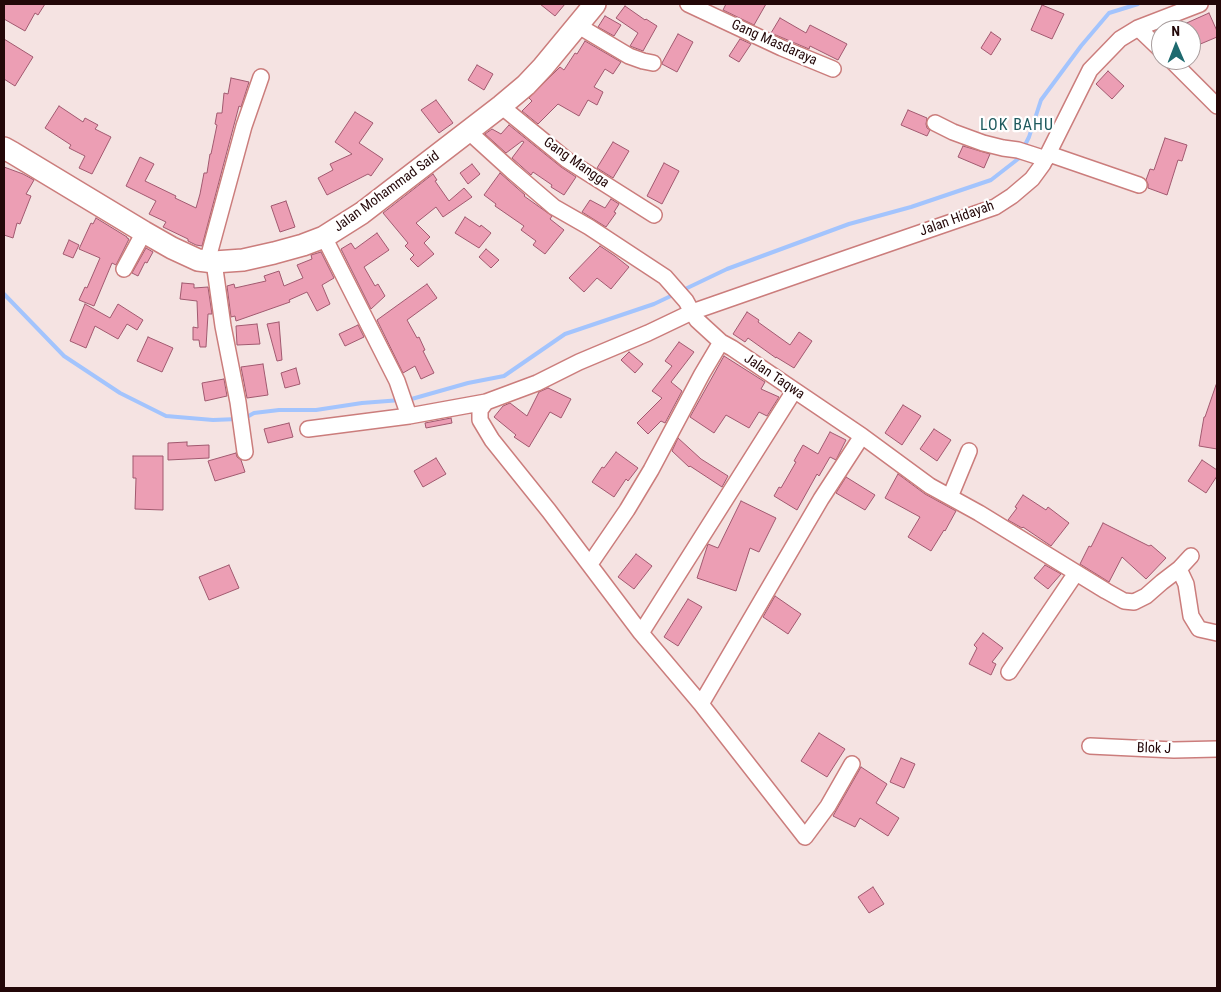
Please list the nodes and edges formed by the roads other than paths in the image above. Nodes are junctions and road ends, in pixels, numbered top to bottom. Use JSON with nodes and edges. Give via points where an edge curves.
{"nodes":[{"id":1,"x":595,"y":4,"type":"edge"},
{"id":2,"x":688,"y":4,"type":"edge"},
{"id":3,"x":1200,"y":4,"type":"edge"},
{"id":4,"x":577,"y":25,"type":"junction"},
{"id":5,"x":1138,"y":28,"type":"junction"},
{"id":6,"x":1151,"y":40,"type":"edge"},
{"id":7,"x":653,"y":63,"type":"dead end"},
{"id":8,"x":833,"y":69,"type":"dead end"},
{"id":9,"x":1181,"y":70,"type":"edge"},
{"id":10,"x":260,"y":77,"type":"dead end"},
{"id":11,"x":501,"y":106,"type":"junction"},
{"id":12,"x":1217,"y":106,"type":"edge"},
{"id":13,"x":935,"y":123,"type":"dead end"},
{"id":14,"x":468,"y":131,"type":"junction"},
{"id":15,"x":4,"y":148,"type":"edge"},
{"id":16,"x":1047,"y":156,"type":"junction"},
{"id":17,"x":1139,"y":185,"type":"dead end"},
{"id":18,"x":654,"y":215,"type":"dead end"},
{"id":19,"x":144,"y":232,"type":"junction"},
{"id":20,"x":324,"y":237,"type":"junction"},
{"id":21,"x":211,"y":262,"type":"junction"},
{"id":22,"x":124,"y":269,"type":"dead end"},
{"id":23,"x":689,"y":307,"type":"junction"},
{"id":24,"x":721,"y":342,"type":"junction"},
{"id":25,"x":794,"y":390,"type":"junction"},
{"id":26,"x":486,"y":402,"type":"junction"},
{"id":27,"x":408,"y":411,"type":"junction"},
{"id":28,"x":308,"y":429,"type":"dead end"},
{"id":29,"x":862,"y":436,"type":"junction"},
{"id":30,"x":968,"y":451,"type":"dead end"},
{"id":31,"x":245,"y":452,"type":"dead end"},
{"id":32,"x":950,"y":497,"type":"junction"},
{"id":33,"x":1191,"y":556,"type":"dead end"},
{"id":34,"x":590,"y":564,"type":"junction"},
{"id":35,"x":1179,"y":569,"type":"junction"},
{"id":36,"x":1076,"y":573,"type":"junction"},
{"id":37,"x":641,"y":633,"type":"junction"},
{"id":38,"x":1217,"y":633,"type":"edge"},
{"id":39,"x":1009,"y":672,"type":"dead end"},
{"id":40,"x":701,"y":704,"type":"junction"},
{"id":41,"x":1090,"y":746,"type":"dead end"},
{"id":42,"x":1217,"y":750,"type":"edge"},
{"id":43,"x":852,"y":764,"type":"dead end"}],
"edges":[{"from":1,"to":4,"type":"street","name":"Jalan Mohammad Said"},
{"from":2,"to":8,"type":"street","name":"Gang Masdaraya"},
{"from":3,"to":5,"type":"street","name":"Jalan Hidayah"},
{"from":4,"to":7,"type":"street","via":[[629,56]]},
{"from":4,"to":11,"type":"street","name":"Jalan Mohammad Said","via":[[543,67]]},
{"from":5,"to":6,"type":"street"},
{"from":5,"to":16,"type":"street","name":"Jalan Hidayah","via":[[1120,39],[1090,70]]},
{"from":9,"to":12,"type":"street"},
{"from":10,"to":21,"type":"street","via":[[244,126]]},
{"from":11,"to":14,"type":"street","name":"Jalan Mohammad Said"},
{"from":11,"to":18,"type":"street","name":"Gang Mangga","via":[[567,160]]},
{"from":13,"to":16,"type":"street","via":[[983,143]]},
{"from":14,"to":20,"type":"street","name":"Jalan Mohammad Said","via":[[362,213]]},
{"from":14,"to":23,"type":"street","name":"Jalan Taqwa","via":[[554,207],[665,276]]},
{"from":15,"to":19,"type":"street","name":"Jalan Mohammad Said"},
{"from":16,"to":17,"type":"street"},
{"from":16,"to":23,"type":"street","name":"Jalan Hidayah","via":[[1032,179],[995,207]]},
{"from":19,"to":21,"type":"street","name":"Jalan Mohammad Said","via":[[187,256]]},
{"from":19,"to":22,"type":"street"},
{"from":20,"to":21,"type":"street","name":"Jalan Mohammad Said","via":[[274,254]]},
{"from":20,"to":27,"type":"street","via":[[397,381]]},
{"from":21,"to":31,"type":"street"},
{"from":23,"to":24,"type":"street","name":"Jalan Taqwa","via":[[697,320]]},
{"from":23,"to":26,"type":"street","name":"Jalan Hidayah","via":[[648,333],[537,383]]},
{"from":24,"to":25,"type":"street","name":"Jalan Taqwa"},
{"from":24,"to":34,"type":"street","via":[[632,502]]},
{"from":25,"to":29,"type":"street","name":"Jalan Taqwa"},
{"from":25,"to":37,"type":"street"},
{"from":26,"to":27,"type":"street","name":"Jalan Hidayah"},
{"from":26,"to":34,"type":"street","via":[[480,410],[480,420],[492,440]]},
{"from":27,"to":28,"type":"street","name":"Jalan Hidayah"},
{"from":29,"to":32,"type":"street","name":"Jalan Taqwa"},
{"from":29,"to":40,"type":"street","via":[[821,499]]},
{"from":30,"to":32,"type":"street"},
{"from":32,"to":36,"type":"street","name":"Jalan Taqwa"},
{"from":33,"to":35,"type":"street"},
{"from":34,"to":37,"type":"street"},
{"from":35,"to":36,"type":"street","name":"Jalan Taqwa","via":[[1134,602],[1124,601]]},
{"from":35,"to":38,"type":"street","via":[[1186,584],[1191,616],[1199,629]]},
{"from":36,"to":39,"type":"street"},
{"from":37,"to":40,"type":"street"},
{"from":40,"to":43,"type":"street","via":[[805,838]]},
{"from":41,"to":42,"type":"street","name":"Blok J"}]}
